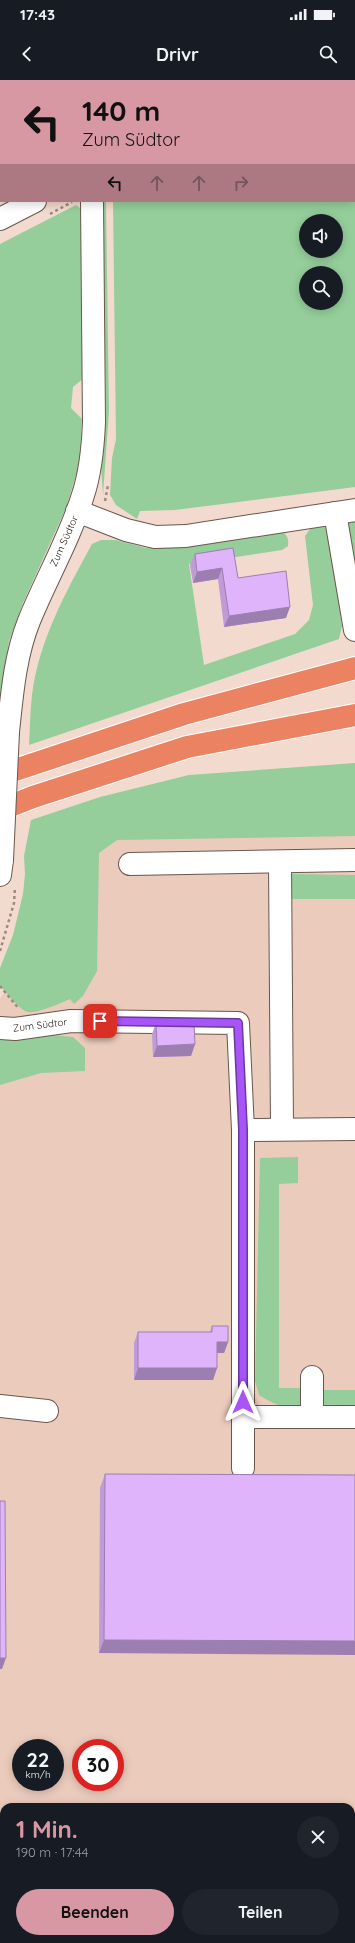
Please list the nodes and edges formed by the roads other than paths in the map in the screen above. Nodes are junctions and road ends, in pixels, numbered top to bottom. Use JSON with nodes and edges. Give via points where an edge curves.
{"nodes":[{"id":1,"x":33,"y":202,"type":"edge"},
{"id":2,"x":92,"y":202,"type":"edge"},
{"id":3,"x":0,"y":219,"type":"edge"},
{"id":4,"x":77,"y":511,"type":"junction"},
{"id":5,"x":345,"y":512,"type":"edge"},
{"id":6,"x":355,"y":630,"type":"edge"},
{"id":7,"x":355,"y":668,"type":"edge"},
{"id":8,"x":355,"y":715,"type":"edge"},
{"id":9,"x":0,"y":776,"type":"edge"},
{"id":10,"x":0,"y":810,"type":"edge"},
{"id":11,"x":355,"y":860,"type":"edge"},
{"id":12,"x":280,"y":862,"type":"junction"},
{"id":13,"x":130,"y":864,"type":"dead end"},
{"id":14,"x":6,"y":872,"type":"edge"},
{"id":15,"x":0,"y":1028,"type":"edge"},
{"id":16,"x":282,"y":1129,"type":"junction"},
{"id":17,"x":355,"y":1129,"type":"edge"},
{"id":18,"x":243,"y":1130,"type":"junction"},
{"id":19,"x":312,"y":1377,"type":"dead end"},
{"id":20,"x":0,"y":1406,"type":"edge"},
{"id":21,"x":47,"y":1410,"type":"dead end"},
{"id":22,"x":243,"y":1417,"type":"junction"},
{"id":23,"x":312,"y":1417,"type":"junction"},
{"id":24,"x":355,"y":1417,"type":"edge"},
{"id":25,"x":243,"y":1468,"type":"dead end"}],
"edges":[{"from":1,"to":3,"type":"street"},
{"from":2,"to":4,"type":"street","name":"Zum Südtor","via":[[94,422],[89,472]]},
{"from":4,"to":5,"type":"street","via":[[126,530],[155,537],[295,524]]},
{"from":4,"to":14,"type":"street","name":"Zum Südtor","bridge":true,"via":[[26,628],[19,654],[8,732]]},
{"from":5,"to":6,"type":"street"},
{"from":7,"to":9,"type":"highway","via":[[184,714]]},
{"from":8,"to":10,"type":"highway","via":[[187,747]]},
{"from":11,"to":12,"type":"street"},
{"from":12,"to":13,"type":"street"},
{"from":12,"to":16,"type":"street"},
{"from":15,"to":18,"type":"street","name":"Zum Südtor","via":[[21,1028],[71,1021],[238,1023]]},
{"from":16,"to":17,"type":"street"},
{"from":16,"to":18,"type":"street"},
{"from":18,"to":22,"type":"street","name":"Zum Südtor"},
{"from":19,"to":23,"type":"street"},
{"from":20,"to":21,"type":"street"},
{"from":22,"to":23,"type":"street"},
{"from":22,"to":25,"type":"street","name":"Zum Südtor"},
{"from":23,"to":24,"type":"street"}]}
